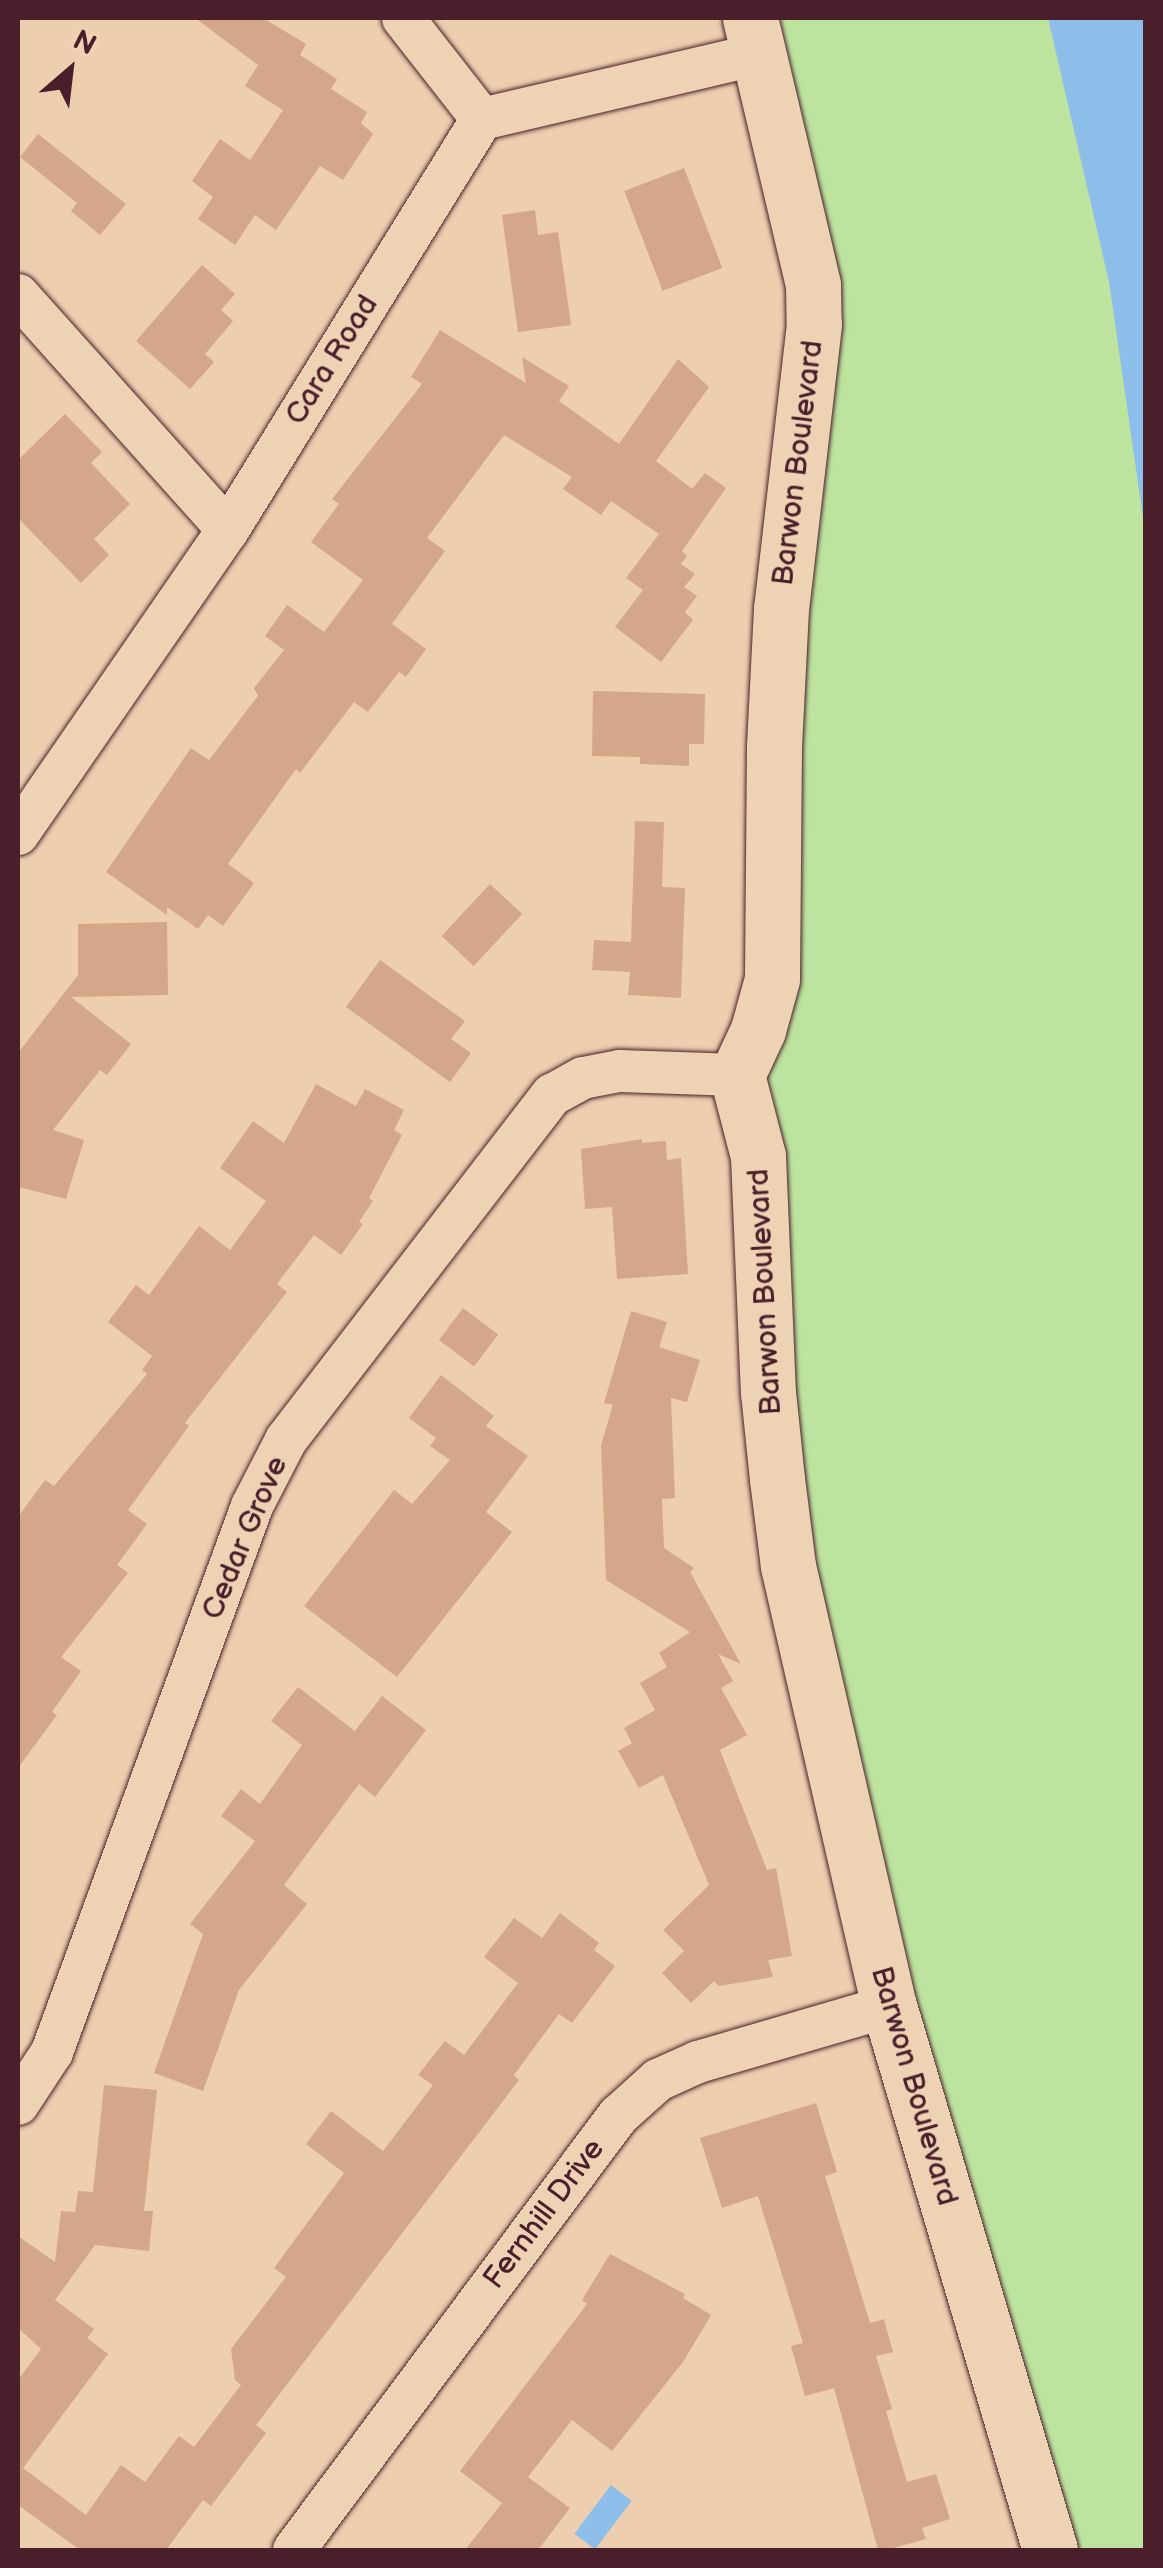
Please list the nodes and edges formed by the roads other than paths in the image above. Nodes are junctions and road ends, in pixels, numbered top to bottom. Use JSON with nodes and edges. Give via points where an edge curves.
{"nodes":[{"id":1,"x":402,"y":18,"type":"edge"},
{"id":2,"x":755,"y":36,"type":"edge"},
{"id":3,"x":482,"y":118,"type":"junction"},
{"id":4,"x":18,"y":295,"type":"edge"},
{"id":5,"x":228,"y":530,"type":"junction"},
{"id":6,"x":18,"y":834,"type":"edge"},
{"id":7,"x":737,"y":1074,"type":"junction"},
{"id":8,"x":889,"y":2006,"type":"junction"},
{"id":9,"x":18,"y":2104,"type":"edge"},
{"id":10,"x":294,"y":2550,"type":"edge"},
{"id":11,"x":1050,"y":2550,"type":"edge"}],
"edges":[{"from":1,"to":3,"type":"street"},
{"from":2,"to":3,"type":"street"},
{"from":2,"to":7,"type":"street","name":"Barwon Boulevard","via":[[812,285],[814,324],[781,608],[772,979]]},
{"from":3,"to":5,"type":"street","name":"Cara Road"},
{"from":4,"to":5,"type":"street"},
{"from":5,"to":6,"type":"street","name":"Cara Road"},
{"from":7,"to":8,"type":"street","name":"Barwon Boulevard","via":[[758,1156],[768,1392],[788,1566]]},
{"from":7,"to":9,"type":"street","name":"Cedar Grove","via":[[620,1070],[583,1078],[552,1095],[286,1440],[252,1506],[52,2052]]},
{"from":8,"to":10,"type":"street","name":"Fernhill Drive","via":[[698,2062],[658,2080],[618,2116]]},
{"from":8,"to":11,"type":"street","name":"Barwon Boulevard"}]}
